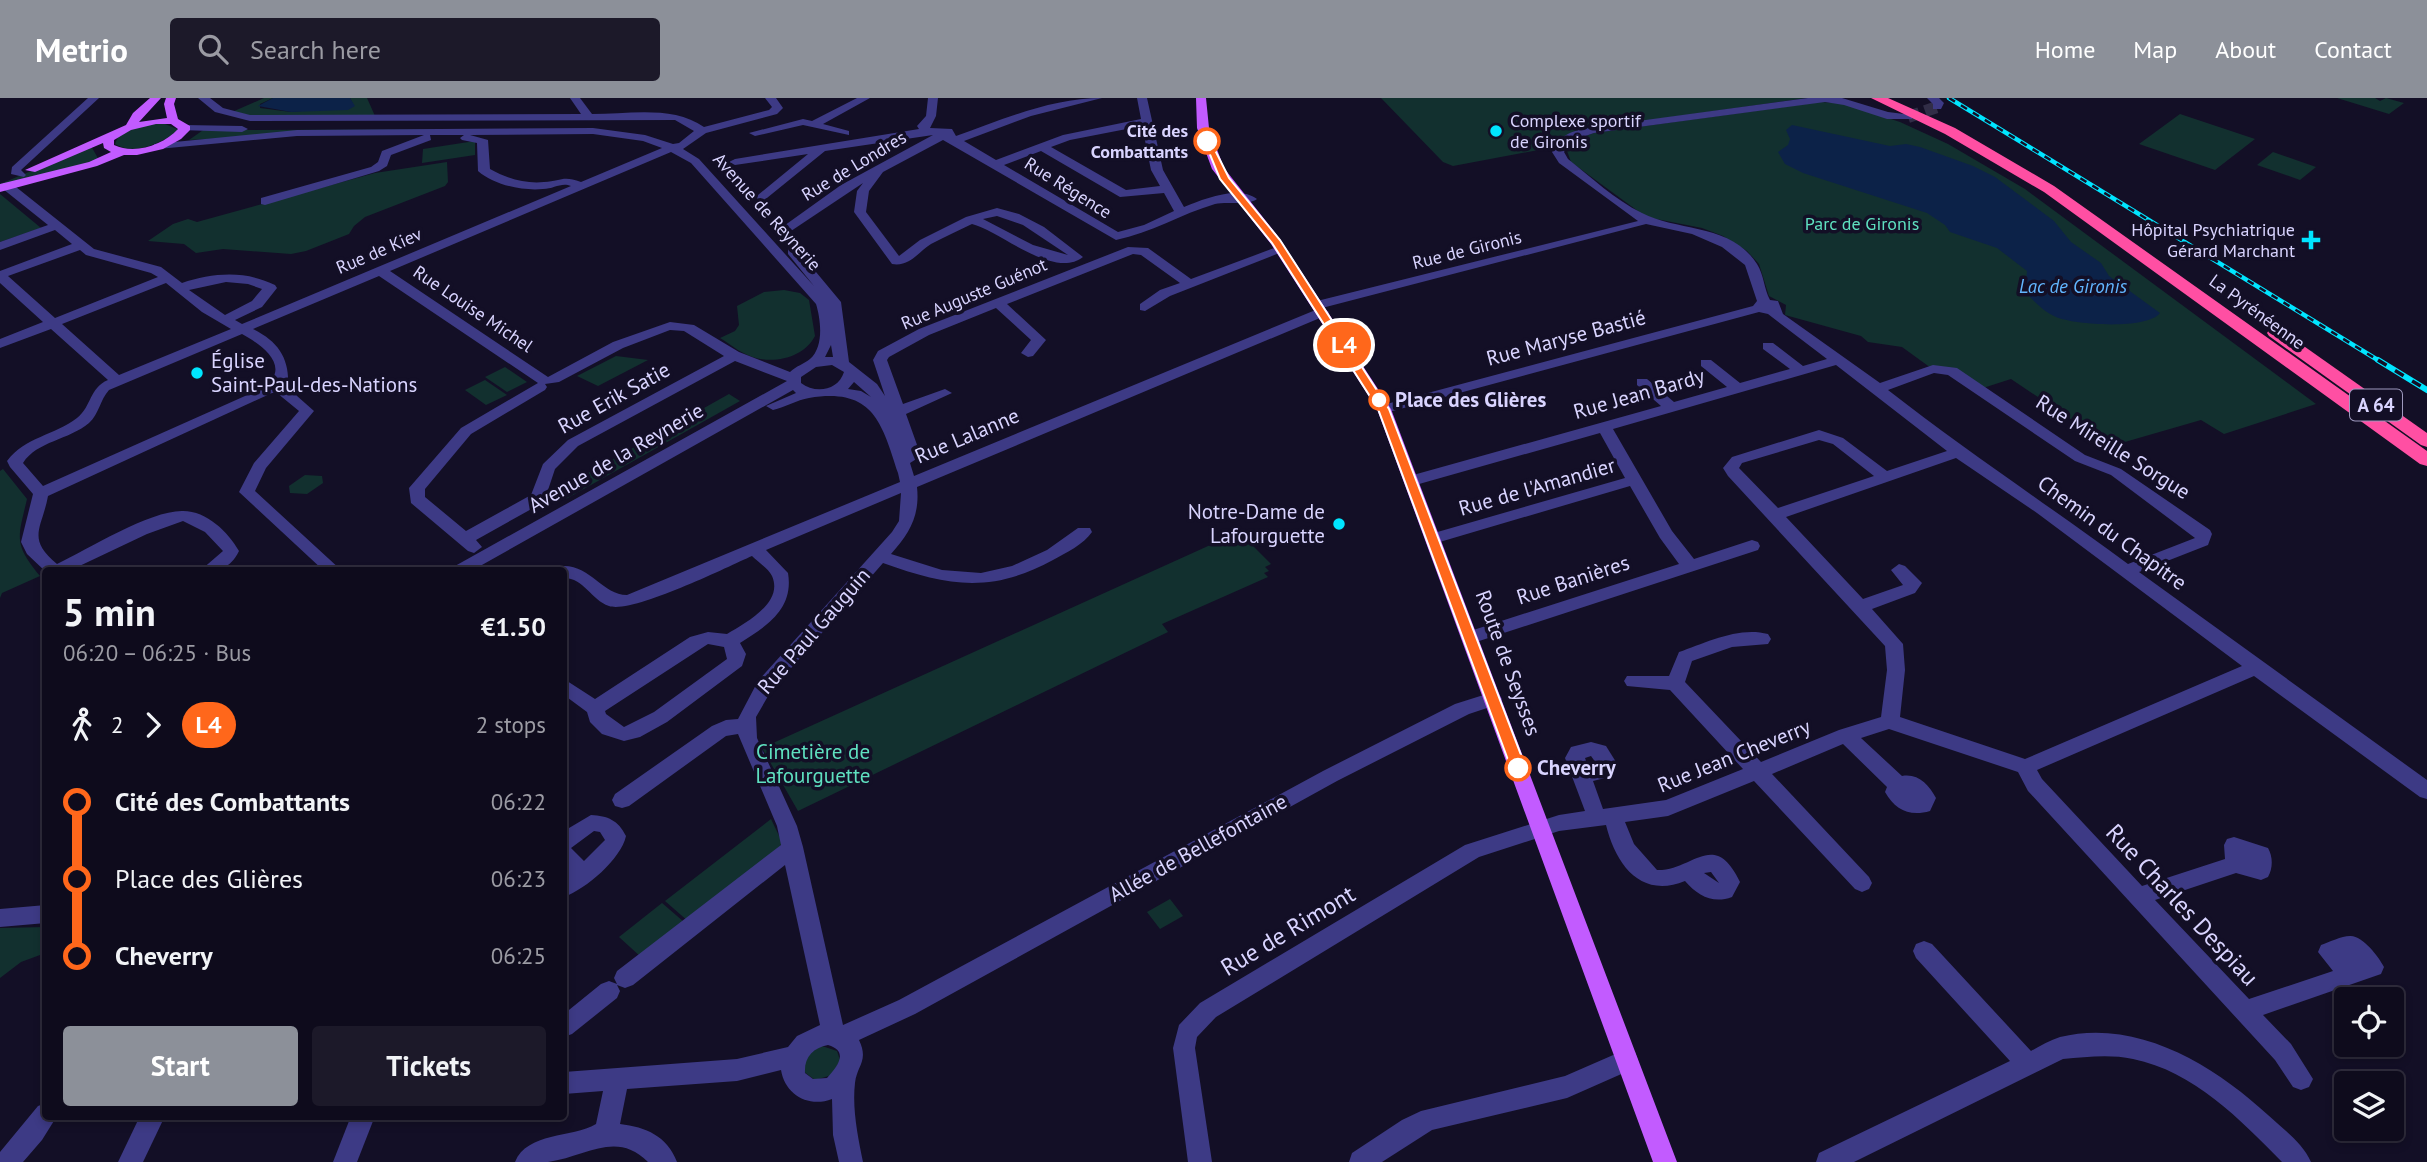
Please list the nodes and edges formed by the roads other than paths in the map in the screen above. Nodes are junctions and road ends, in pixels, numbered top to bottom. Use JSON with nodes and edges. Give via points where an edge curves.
{"nodes":[{"id":1,"x":94,"y":98,"type":"edge"},
{"id":2,"x":156,"y":98,"type":"edge"},
{"id":3,"x":171,"y":98,"type":"edge"},
{"id":4,"x":203,"y":98,"type":"edge"},
{"id":5,"x":575,"y":98,"type":"edge"},
{"id":6,"x":770,"y":98,"type":"edge"},
{"id":7,"x":849,"y":98,"type":"edge"},
{"id":8,"x":864,"y":98,"type":"edge"},
{"id":9,"x":1057,"y":98,"type":"edge"},
{"id":10,"x":1097,"y":98,"type":"edge"},
{"id":11,"x":1142,"y":98,"type":"edge"},
{"id":12,"x":1877,"y":98,"type":"edge"},
{"id":13,"x":1904,"y":98,"type":"edge"},
{"id":14,"x":937,"y":100,"type":"edge"},
{"id":15,"x":1202,"y":100,"type":"edge"},
{"id":16,"x":589,"y":117,"type":"junction"},
{"id":17,"x":1908,"y":117,"type":"tunnel mouth"},
{"id":18,"x":173,"y":121,"type":"junction"},
{"id":19,"x":815,"y":122,"type":"junction"},
{"id":20,"x":1145,"y":122,"type":"junction"},
{"id":21,"x":131,"y":126,"type":"junction"},
{"id":22,"x":184,"y":128,"type":"junction"},
{"id":23,"x":698,"y":128,"type":"junction"},
{"id":24,"x":755,"y":133,"type":"dead end"},
{"id":25,"x":940,"y":133,"type":"junction"},
{"id":26,"x":115,"y":134,"type":"junction"},
{"id":27,"x":674,"y":139,"type":"junction"},
{"id":28,"x":158,"y":146,"type":"junction"},
{"id":29,"x":824,"y":146,"type":"junction"},
{"id":30,"x":1041,"y":146,"type":"junction"},
{"id":31,"x":124,"y":151,"type":"junction"},
{"id":32,"x":735,"y":162,"type":"dead end"},
{"id":33,"x":995,"y":164,"type":"junction"},
{"id":34,"x":878,"y":171,"type":"junction"},
{"id":35,"x":20,"y":175,"type":"junction"},
{"id":36,"x":2,"y":186,"type":"edge"},
{"id":37,"x":581,"y":187,"type":"junction"},
{"id":38,"x":845,"y":188,"type":"junction"},
{"id":39,"x":1167,"y":189,"type":"junction"},
{"id":40,"x":863,"y":191,"type":"junction"},
{"id":41,"x":762,"y":198,"type":"dead end"},
{"id":42,"x":265,"y":201,"type":"dead end"},
{"id":43,"x":1247,"y":201,"type":"junction"},
{"id":44,"x":1181,"y":213,"type":"junction"},
{"id":45,"x":970,"y":220,"type":"junction"},
{"id":46,"x":1649,"y":224,"type":"junction"},
{"id":47,"x":56,"y":226,"type":"junction"},
{"id":48,"x":787,"y":228,"type":"dead end"},
{"id":49,"x":0,"y":246,"type":"edge"},
{"id":50,"x":81,"y":246,"type":"junction"},
{"id":51,"x":1279,"y":246,"type":"junction"},
{"id":52,"x":381,"y":271,"type":"junction"},
{"id":53,"x":0,"y":276,"type":"edge"},
{"id":54,"x":168,"y":278,"type":"junction"},
{"id":55,"x":1189,"y":283,"type":"junction"},
{"id":56,"x":181,"y":288,"type":"junction"},
{"id":57,"x":998,"y":303,"type":"junction"},
{"id":58,"x":1764,"y":304,"type":"junction"},
{"id":59,"x":1145,"y":307,"type":"dead end"},
{"id":60,"x":1320,"y":308,"type":"junction"},
{"id":61,"x":226,"y":320,"type":"junction"},
{"id":62,"x":52,"y":323,"type":"junction"},
{"id":63,"x":243,"y":329,"type":"junction"},
{"id":64,"x":0,"y":344,"type":"edge"},
{"id":65,"x":1768,"y":346,"type":"dead end"},
{"id":66,"x":1028,"y":353,"type":"dead end"},
{"id":67,"x":734,"y":356,"type":"junction"},
{"id":68,"x":1839,"y":359,"type":"junction"},
{"id":69,"x":1706,"y":363,"type":"dead end"},
{"id":70,"x":810,"y":364,"type":"junction"},
{"id":71,"x":761,"y":365,"type":"junction"},
{"id":72,"x":847,"y":369,"type":"junction"},
{"id":73,"x":1800,"y":370,"type":"junction"},
{"id":74,"x":117,"y":381,"type":"junction"},
{"id":75,"x":546,"y":382,"type":"junction"},
{"id":76,"x":793,"y":382,"type":"junction"},
{"id":77,"x":1642,"y":382,"type":"dead end"},
{"id":78,"x":281,"y":388,"type":"junction"},
{"id":79,"x":1737,"y":388,"type":"junction"},
{"id":80,"x":1878,"y":389,"type":"junction"},
{"id":81,"x":809,"y":393,"type":"junction"},
{"id":82,"x":828,"y":393,"type":"junction"},
{"id":83,"x":945,"y":393,"type":"dead end"},
{"id":84,"x":1671,"y":407,"type":"junction"},
{"id":85,"x":1384,"y":409,"type":"junction"},
{"id":86,"x":890,"y":410,"type":"junction"},
{"id":87,"x":1604,"y":427,"type":"junction"},
{"id":88,"x":2427,"y":441,"type":"edge"},
{"id":89,"x":1958,"y":452,"type":"junction"},
{"id":90,"x":2427,"y":460,"type":"edge"},
{"id":91,"x":1884,"y":476,"type":"junction"},
{"id":92,"x":1634,"y":480,"type":"junction"},
{"id":93,"x":1412,"y":481,"type":"junction"},
{"id":94,"x":907,"y":483,"type":"junction"},
{"id":95,"x":41,"y":493,"type":"junction"},
{"id":96,"x":1775,"y":515,"type":"junction"},
{"id":97,"x":1084,"y":532,"type":"dead end"},
{"id":98,"x":465,"y":539,"type":"junction"},
{"id":99,"x":1433,"y":539,"type":"junction"},
{"id":100,"x":1752,"y":546,"type":"dead end"},
{"id":101,"x":754,"y":549,"type":"junction"},
{"id":102,"x":879,"y":556,"type":"junction"},
{"id":103,"x":484,"y":564,"type":"edge"},
{"id":104,"x":1690,"y":566,"type":"junction"},
{"id":105,"x":52,"y":567,"type":"edge"},
{"id":106,"x":62,"y":567,"type":"edge"},
{"id":107,"x":214,"y":567,"type":"edge"},
{"id":108,"x":330,"y":567,"type":"edge"},
{"id":109,"x":1899,"y":570,"type":"dead end"},
{"id":110,"x":2126,"y":570,"type":"junction"},
{"id":111,"x":567,"y":571,"type":"edge"},
{"id":112,"x":1860,"y":607,"type":"junction"},
{"id":113,"x":1471,"y":638,"type":"junction"},
{"id":114,"x":1762,"y":639,"type":"dead end"},
{"id":115,"x":730,"y":641,"type":"junction"},
{"id":116,"x":2257,"y":667,"type":"junction"},
{"id":117,"x":1633,"y":681,"type":"dead end"},
{"id":118,"x":1675,"y":683,"type":"junction"},
{"id":119,"x":567,"y":688,"type":"edge"},
{"id":120,"x":1493,"y":699,"type":"junction"},
{"id":121,"x":595,"y":708,"type":"junction"},
{"id":122,"x":1890,"y":722,"type":"junction"},
{"id":123,"x":746,"y":726,"type":"junction"},
{"id":124,"x":1846,"y":735,"type":"junction"},
{"id":125,"x":2025,"y":767,"type":"junction"},
{"id":126,"x":1758,"y":772,"type":"junction"},
{"id":127,"x":1582,"y":775,"type":"dead end"},
{"id":128,"x":1898,"y":785,"type":"dead end"},
{"id":129,"x":2427,"y":791,"type":"edge"},
{"id":130,"x":622,"y":800,"type":"dead end"},
{"id":131,"x":1606,"y":818,"type":"junction"},
{"id":132,"x":1541,"y":828,"type":"junction"},
{"id":133,"x":567,"y":840,"type":"edge"},
{"id":134,"x":793,"y":846,"type":"junction"},
{"id":135,"x":567,"y":857,"type":"edge"},
{"id":136,"x":2235,"y":864,"type":"dead end"},
{"id":137,"x":1688,"y":869,"type":"dead end"},
{"id":138,"x":582,"y":872,"type":"junction"},
{"id":139,"x":1862,"y":883,"type":"dead end"},
{"id":140,"x":567,"y":885,"type":"edge"},
{"id":141,"x":2139,"y":896,"type":"junction"},
{"id":142,"x":42,"y":914,"type":"edge"},
{"id":143,"x":0,"y":918,"type":"edge"},
{"id":144,"x":1924,"y":951,"type":"dead end"},
{"id":145,"x":2350,"y":974,"type":"dead end"},
{"id":146,"x":822,"y":981,"type":"junction"},
{"id":147,"x":2244,"y":1011,"type":"junction"},
{"id":148,"x":567,"y":1025,"type":"edge"},
{"id":149,"x":843,"y":1041,"type":"junction"},
{"id":150,"x":800,"y":1058,"type":"junction"},
{"id":151,"x":1628,"y":1060,"type":"junction"},
{"id":152,"x":2029,"y":1065,"type":"junction"},
{"id":153,"x":617,"y":1079,"type":"junction"},
{"id":154,"x":2301,"y":1079,"type":"dead end"},
{"id":155,"x":843,"y":1080,"type":"junction"},
{"id":156,"x":567,"y":1083,"type":"edge"},
{"id":157,"x":817,"y":1091,"type":"junction"},
{"id":158,"x":154,"y":1120,"type":"edge"},
{"id":159,"x":361,"y":1120,"type":"edge"},
{"id":160,"x":40,"y":1123,"type":"edge"},
{"id":161,"x":607,"y":1131,"type":"junction"},
{"id":162,"x":845,"y":1135,"type":"junction"},
{"id":163,"x":7,"y":1162,"type":"edge"},
{"id":164,"x":130,"y":1162,"type":"edge"},
{"id":165,"x":345,"y":1162,"type":"edge"},
{"id":166,"x":527,"y":1162,"type":"edge"},
{"id":167,"x":665,"y":1162,"type":"edge"},
{"id":168,"x":851,"y":1162,"type":"edge"},
{"id":169,"x":1200,"y":1162,"type":"edge"},
{"id":170,"x":1361,"y":1162,"type":"edge"},
{"id":171,"x":1665,"y":1162,"type":"edge"},
{"id":172,"x":1828,"y":1162,"type":"edge"},
{"id":173,"x":2299,"y":1162,"type":"edge"}],
"edges":[{"from":1,"to":35,"type":"street","via":[[16,169]]},
{"from":2,"to":21,"type":"main road"},
{"from":3,"to":18,"type":"main road"},
{"from":4,"to":16,"type":"street","via":[[225,113],[264,119]]},
{"from":5,"to":16,"type":"street"},
{"from":6,"to":23,"type":"street","via":[[778,108],[774,113]]},
{"from":7,"to":19,"type":"street"},
{"from":8,"to":19,"type":"street"},
{"from":9,"to":25,"type":"street","name":"Rue de Londres"},
{"from":10,"to":25,"type":"street"},
{"from":11,"to":20,"type":"street"},
{"from":12,"to":90,"type":"highway","name":"La Pyrénéenne","number":"A 64","via":[[1975,144],[2049,189]]},
{"from":13,"to":88,"type":"highway","name":"La Pyrénéenne","number":"A 64","via":[[1990,140],[2062,184]]},
{"from":14,"to":25,"type":"street","via":[[931,116]]},
{"from":15,"to":43,"type":"main road","name":"Route de Seysses","via":[[1203,128],[1214,160],[1224,179]]},
{"from":16,"to":23,"type":"street","via":[[676,117]]},
{"from":17,"to":46,"type":"street","via":[[1825,99],[1578,134],[1563,148],[1570,165]]},
{"from":18,"to":21,"type":"main road"},
{"from":18,"to":22,"type":"main road"},
{"from":19,"to":24,"type":"street"},
{"from":19,"to":29,"type":"street","via":[[845,133]]},
{"from":20,"to":30,"type":"street"},
{"from":20,"to":39,"type":"street","via":[[1157,170]]},
{"from":21,"to":26,"type":"main road"},
{"from":22,"to":27,"type":"street","name":"Avenue de Reynerie","via":[[601,127]]},
{"from":22,"to":28,"type":"main road","via":[[177,138]]},
{"from":23,"to":27,"type":"street","name":"Rue de Kiev","via":[[692,136]]},
{"from":25,"to":29,"type":"street","via":[[907,132]]},
{"from":25,"to":33,"type":"street","name":"Rue Régence"},
{"from":25,"to":34,"type":"street","name":"Rue de Londres"},
{"from":26,"to":31,"type":"main road","via":[[108,146]]},
{"from":26,"to":35,"type":"main road"},
{"from":27,"to":28,"type":"street","name":"Avenue de Reynerie","via":[[585,131],[307,133]]},
{"from":27,"to":37,"type":"street","name":"Rue de Kiev"},
{"from":27,"to":70,"type":"street","name":"Avenue de Reynerie","via":[[822,303],[827,333],[823,350]]},
{"from":27,"to":72,"type":"street","name":"Avenue de Reynerie","via":[[712,162],[829,293],[838,311],[837,349]]},
{"from":28,"to":31,"type":"main road"},
{"from":29,"to":32,"type":"street"},
{"from":29,"to":41,"type":"street"},
{"from":30,"to":33,"type":"street"},
{"from":30,"to":39,"type":"street","via":[[1124,194]]},
{"from":31,"to":36,"type":"main road","via":[[93,164]]},
{"from":33,"to":44,"type":"street","name":"Rue Régence","via":[[1116,236]]},
{"from":34,"to":38,"type":"street","name":"Rue de Londres"},
{"from":34,"to":40,"type":"street"},
{"from":35,"to":36,"type":"main road"},
{"from":36,"to":47,"type":"street"},
{"from":37,"to":42,"type":"street","via":[[566,180],[543,186],[501,181],[484,171],[480,139],[427,138],[386,153],[383,164],[375,169]]},
{"from":37,"to":52,"type":"street","name":"Rue de Kiev"},
{"from":38,"to":40,"type":"street"},
{"from":38,"to":48,"type":"street","name":"Rue de Londres"},
{"from":39,"to":44,"type":"street"},
{"from":40,"to":45,"type":"street","via":[[862,218],[897,261]]},
{"from":43,"to":44,"type":"street","name":"Rue Régence","via":[[1216,201]]},
{"from":43,"to":51,"type":"main road","name":"Route de Seysses"},
{"from":45,"to":45,"type":"street","via":[[997,212],[1011,215],[1077,257],[1070,261],[1053,257]]},
{"from":46,"to":58,"type":"street","via":[[1714,235],[1753,267]]},
{"from":46,"to":60,"type":"street","name":"Rue de Gironis"},
{"from":47,"to":49,"type":"street"},
{"from":47,"to":50,"type":"street"},
{"from":50,"to":53,"type":"street"},
{"from":50,"to":54,"type":"street"},
{"from":51,"to":55,"type":"street"},
{"from":51,"to":60,"type":"main road","name":"Route de Seysses"},
{"from":52,"to":63,"type":"street","name":"Rue de Kiev"},
{"from":52,"to":75,"type":"street","name":"Rue Louise Michel"},
{"from":53,"to":62,"type":"street"},
{"from":54,"to":56,"type":"street"},
{"from":54,"to":62,"type":"street"},
{"from":55,"to":57,"type":"street","name":"Rue Auguste Guénot","via":[[1144,251],[1132,250]]},
{"from":55,"to":59,"type":"street"},
{"from":56,"to":61,"type":"street"},
{"from":56,"to":61,"type":"street","via":[[210,278],[271,288],[257,304]]},
{"from":57,"to":66,"type":"street","via":[[1039,340]]},
{"from":57,"to":86,"type":"street","name":"Rue Auguste Guénot","via":[[924,332],[880,357]]},
{"from":58,"to":68,"type":"street","name":"Chemin du Chapitre"},
{"from":58,"to":85,"type":"street","name":"Rue Maryse Bastié"},
{"from":60,"to":85,"type":"main road","name":"Route de Seysses"},
{"from":60,"to":94,"type":"street","name":"Rue Lalanne"},
{"from":61,"to":63,"type":"street"},
{"from":62,"to":64,"type":"street"},
{"from":62,"to":74,"type":"street"},
{"from":63,"to":74,"type":"street","name":"Rue de Kiev"},
{"from":63,"to":78,"type":"street","via":[[278,354],[283,369]]},
{"from":65,"to":73,"type":"street"},
{"from":67,"to":71,"type":"street"},
{"from":67,"to":75,"type":"street","via":[[685,327],[669,326],[614,347]]},
{"from":67,"to":98,"type":"street","name":"Rue Erik Satie","via":[[573,443],[548,467],[538,498]]},
{"from":68,"to":73,"type":"street","name":"Rue Jean Bardy"},
{"from":68,"to":80,"type":"street","name":"Chemin du Chapitre"},
{"from":69,"to":79,"type":"street"},
{"from":70,"to":71,"type":"street","via":[[790,368]]},
{"from":70,"to":72,"type":"street","via":[[827,361]]},
{"from":70,"to":76,"type":"street","name":"Avenue de la Reynerie","via":[[796,373]]},
{"from":71,"to":76,"type":"street"},
{"from":72,"to":82,"type":"street","via":[[842,387]]},
{"from":72,"to":86,"type":"street","name":"Rue Paul Gauguin","via":[[876,390]]},
{"from":73,"to":79,"type":"street","name":"Rue Jean Bardy"},
{"from":74,"to":95,"type":"street","name":"Rue de Kiev","via":[[100,390],[96,406],[81,423],[29,448],[15,461]]},
{"from":75,"to":98,"type":"street","via":[[466,430],[417,488],[417,499]]},
{"from":76,"to":81,"type":"street"},
{"from":76,"to":103,"type":"street","name":"Avenue de la Reynerie"},
{"from":77,"to":84,"type":"street"},
{"from":78,"to":95,"type":"street"},
{"from":78,"to":108,"type":"street","via":[[305,409],[305,415],[259,466],[247,492]]},
{"from":79,"to":84,"type":"street","name":"Rue Jean Bardy"},
{"from":80,"to":89,"type":"street","name":"Chemin du Chapitre"},
{"from":80,"to":110,"type":"street","name":"Rue Mireille Sorgue","via":[[1933,369],[1952,371],[2080,458],[2116,472],[2204,534],[2202,541]]},
{"from":81,"to":82,"type":"street"},
{"from":81,"to":103,"type":"street","name":"Avenue de la Reynerie","via":[[739,422]]},
{"from":82,"to":86,"type":"street","via":[[856,394]]},
{"from":83,"to":86,"type":"street"},
{"from":84,"to":87,"type":"street","name":"Rue Jean Bardy"},
{"from":85,"to":93,"type":"main road","name":"Route de Seysses"},
{"from":86,"to":94,"type":"street","name":"Rue Paul Gauguin"},
{"from":87,"to":92,"type":"street","name":"Rue de l'Amandier"},
{"from":87,"to":93,"type":"street","name":"Rue Jean Bardy"},
{"from":89,"to":91,"type":"street"},
{"from":89,"to":110,"type":"street","name":"Chemin du Chapitre"},
{"from":91,"to":96,"type":"street"},
{"from":91,"to":96,"type":"street","via":[[1838,441],[1819,435],[1732,464],[1733,473]]},
{"from":92,"to":99,"type":"street","name":"Rue de l'Amandier"},
{"from":92,"to":104,"type":"street"},
{"from":93,"to":99,"type":"main road","name":"Route de Seysses"},
{"from":94,"to":101,"type":"street","name":"Rue Lalanne"},
{"from":94,"to":102,"type":"street","name":"Rue Paul Gauguin","via":[[912,507],[906,524]]},
{"from":95,"to":105,"type":"street","via":[[29,543],[35,555]]},
{"from":96,"to":112,"type":"street"},
{"from":97,"to":102,"type":"street","via":[[1058,552],[1006,575],[979,579],[943,576]]},
{"from":98,"to":103,"type":"street"},
{"from":99,"to":113,"type":"main road","name":"Route de Seysses"},
{"from":100,"to":104,"type":"street","name":"Rue Banières"},
{"from":101,"to":111,"type":"street","name":"Rue Lalanne","via":[[621,603]]},
{"from":101,"to":115,"type":"street","via":[[780,573],[778,604],[772,614]]},
{"from":102,"to":123,"type":"street","name":"Rue Paul Gauguin","via":[[764,686],[750,708]]},
{"from":104,"to":113,"type":"street","name":"Rue Banières"},
{"from":106,"to":107,"type":"street","via":[[162,520],[186,516],[207,526],[231,551]]},
{"from":109,"to":112,"type":"street","via":[[1914,583],[1909,589]]},
{"from":110,"to":116,"type":"street","name":"Chemin du Chapitre"},
{"from":112,"to":122,"type":"street","via":[[1896,648]]},
{"from":113,"to":120,"type":"main road","name":"Route de Seysses"},
{"from":114,"to":118,"type":"street","via":[[1731,641],[1685,657]]},
{"from":115,"to":121,"type":"street","via":[[708,638],[696,642]]},
{"from":115,"to":121,"type":"street","via":[[737,654],[729,668],[640,729],[614,732],[597,718]]},
{"from":116,"to":125,"type":"street"},
{"from":116,"to":129,"type":"street","name":"Chemin du Chapitre"},
{"from":117,"to":118,"type":"street"},
{"from":118,"to":126,"type":"street"},
{"from":119,"to":121,"type":"street"},
{"from":120,"to":132,"type":"main road","name":"Route de Seysses"},
{"from":120,"to":149,"type":"street","name":"Allée de Bellefontaine","via":[[1462,709],[1307,788]]},
{"from":122,"to":124,"type":"street","name":"Rue Jean Cheverry"},
{"from":122,"to":125,"type":"street"},
{"from":123,"to":130,"type":"street","via":[[719,731]]},
{"from":123,"to":134,"type":"street"},
{"from":124,"to":126,"type":"street","name":"Rue Jean Cheverry"},
{"from":124,"to":128,"type":"street"},
{"from":125,"to":141,"type":"street","name":"Rue Charles Despiau","via":[[2035,785]]},
{"from":126,"to":131,"type":"street","name":"Rue Jean Cheverry","via":[[1668,808]]},
{"from":126,"to":139,"type":"street"},
{"from":127,"to":131,"type":"street"},
{"from":131,"to":132,"type":"street","name":"Rue Jean Cheverry"},
{"from":131,"to":137,"type":"street","via":[[1643,871],[1655,879]]},
{"from":132,"to":151,"type":"main road","name":"Route de Seysses"},
{"from":132,"to":169,"type":"street","name":"Rue de Rimont","via":[[1472,851],[1195,1021],[1184,1048]]},
{"from":133,"to":138,"type":"street","via":[[591,823],[605,824],[616,836],[610,852]]},
{"from":134,"to":146,"type":"street"},
{"from":134,"to":148,"type":"street"},
{"from":135,"to":138,"type":"street"},
{"from":136,"to":141,"type":"street"},
{"from":138,"to":140,"type":"street"},
{"from":141,"to":147,"type":"street","name":"Rue Charles Despiau"},
{"from":142,"to":143,"type":"street"},
{"from":144,"to":152,"type":"street"},
{"from":145,"to":147,"type":"street"},
{"from":146,"to":149,"type":"street"},
{"from":146,"to":150,"type":"street","via":[[819,1011]]},
{"from":147,"to":154,"type":"street","name":"Rue Charles Despiau","via":[[2283,1052]]},
{"from":149,"to":150,"type":"street"},
{"from":149,"to":155,"type":"street","via":[[850,1071]]},
{"from":150,"to":153,"type":"street","via":[[775,1072],[737,1070]]},
{"from":150,"to":157,"type":"street","via":[[799,1086]]},
{"from":151,"to":170,"type":"street","via":[[1567,1087],[1429,1119]]},
{"from":151,"to":171,"type":"main road","name":"Route de Seysses"},
{"from":152,"to":172,"type":"street"},
{"from":152,"to":173,"type":"street","via":[[2061,1048],[2092,1043],[2162,1056],[2230,1095]]},
{"from":153,"to":156,"type":"street"},
{"from":153,"to":161,"type":"street"},
{"from":155,"to":157,"type":"street"},
{"from":155,"to":162,"type":"street"},
{"from":157,"to":162,"type":"street"},
{"from":158,"to":164,"type":"street"},
{"from":159,"to":165,"type":"street"},
{"from":160,"to":163,"type":"street"},
{"from":161,"to":166,"type":"street","via":[[581,1145],[551,1147]]},
{"from":161,"to":167,"type":"street","via":[[641,1138]]},
{"from":162,"to":168,"type":"street"}]}
